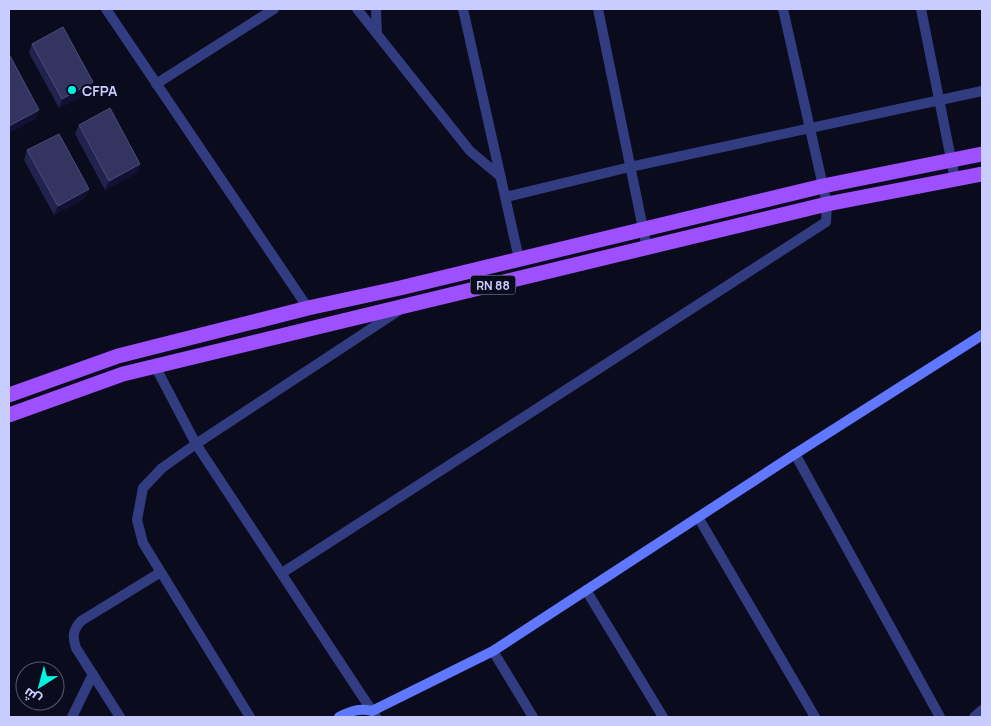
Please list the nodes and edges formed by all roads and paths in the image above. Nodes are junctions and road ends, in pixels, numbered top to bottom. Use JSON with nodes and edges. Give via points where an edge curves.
{"nodes":[{"id":1,"x":106,"y":9,"type":"edge"},
{"id":2,"x":274,"y":9,"type":"edge"},
{"id":3,"x":357,"y":9,"type":"edge"},
{"id":4,"x":376,"y":9,"type":"edge"},
{"id":5,"x":464,"y":9,"type":"edge"},
{"id":6,"x":598,"y":9,"type":"edge"},
{"id":7,"x":783,"y":9,"type":"edge"},
{"id":8,"x":921,"y":9,"type":"edge"},
{"id":9,"x":378,"y":34,"type":"junction"},
{"id":10,"x":156,"y":84,"type":"junction"},
{"id":11,"x":982,"y":91,"type":"edge"},
{"id":12,"x":940,"y":101,"type":"junction"},
{"id":13,"x":810,"y":127,"type":"junction"},
{"id":14,"x":982,"y":154,"type":"edge"},
{"id":15,"x":952,"y":160,"type":"junction"},
{"id":16,"x":630,"y":167,"type":"junction"},
{"id":17,"x":982,"y":174,"type":"edge"},
{"id":18,"x":502,"y":177,"type":"junction"},
{"id":19,"x":955,"y":179,"type":"junction"},
{"id":20,"x":823,"y":186,"type":"junction"},
{"id":21,"x":506,"y":197,"type":"junction"},
{"id":22,"x":827,"y":204,"type":"junction"},
{"id":23,"x":643,"y":229,"type":"junction"},
{"id":24,"x":647,"y":248,"type":"junction"},
{"id":25,"x":519,"y":259,"type":"junction"},
{"id":26,"x":405,"y":306,"type":"junction"},
{"id":27,"x":308,"y":308,"type":"junction"},
{"id":28,"x":982,"y":335,"type":"edge"},
{"id":29,"x":155,"y":366,"type":"junction"},
{"id":30,"x":9,"y":395,"type":"edge"},
{"id":31,"x":9,"y":415,"type":"edge"},
{"id":32,"x":196,"y":444,"type":"junction"},
{"id":33,"x":795,"y":454,"type":"junction"},
{"id":34,"x":698,"y":517,"type":"junction"},
{"id":35,"x":161,"y":572,"type":"junction"},
{"id":36,"x":282,"y":574,"type":"junction"},
{"id":37,"x":586,"y":590,"type":"junction"},
{"id":38,"x":493,"y":651,"type":"junction"},
{"id":39,"x":93,"y":674,"type":"junction"},
{"id":40,"x":982,"y":710,"type":"edge"},
{"id":41,"x":373,"y":715,"type":"edge"},
{"id":42,"x":72,"y":717,"type":"edge"},
{"id":43,"x":120,"y":717,"type":"edge"},
{"id":44,"x":250,"y":717,"type":"edge"},
{"id":45,"x":339,"y":717,"type":"edge"},
{"id":46,"x":533,"y":717,"type":"edge"},
{"id":47,"x":663,"y":717,"type":"edge"},
{"id":48,"x":815,"y":717,"type":"edge"},
{"id":49,"x":940,"y":717,"type":"edge"},
{"id":50,"x":974,"y":717,"type":"edge"}],
"edges":[{"from":1,"to":10,"type":"street"},
{"from":2,"to":10,"type":"street"},
{"from":3,"to":9,"type":"street"},
{"from":4,"to":9,"type":"street"},
{"from":5,"to":18,"type":"street"},
{"from":6,"to":16,"type":"street"},
{"from":7,"to":13,"type":"street"},
{"from":8,"to":12,"type":"street"},
{"from":9,"to":18,"type":"street","via":[[470,151]]},
{"from":10,"to":27,"type":"street"},
{"from":11,"to":12,"type":"street"},
{"from":12,"to":13,"type":"street"},
{"from":12,"to":15,"type":"street"},
{"from":13,"to":16,"type":"street"},
{"from":13,"to":20,"type":"street"},
{"from":14,"to":15,"type":"main road","number":"RN 88"},
{"from":15,"to":19,"type":"street"},
{"from":15,"to":20,"type":"main road","number":"RN 88"},
{"from":16,"to":21,"type":"street"},
{"from":16,"to":23,"type":"street"},
{"from":17,"to":19,"type":"main road","number":"RN 88"},
{"from":18,"to":21,"type":"street"},
{"from":19,"to":22,"type":"main road","number":"RN 88"},
{"from":20,"to":22,"type":"street"},
{"from":20,"to":23,"type":"main road","number":"RN 88"},
{"from":21,"to":25,"type":"street"},
{"from":22,"to":24,"type":"main road","number":"RN 88"},
{"from":22,"to":36,"type":"street","via":[[826,222]]},
{"from":23,"to":24,"type":"street"},
{"from":23,"to":25,"type":"main road","number":"RN 88"},
{"from":24,"to":26,"type":"main road","number":"RN 88"},
{"from":25,"to":27,"type":"main road","number":"RN 88"},
{"from":26,"to":29,"type":"main road","number":"RN 88"},
{"from":26,"to":32,"type":"street"},
{"from":27,"to":30,"type":"main road","number":"RN 88","via":[[118,356]]},
{"from":28,"to":33,"type":"street"},
{"from":29,"to":31,"type":"main road","number":"RN 88"},
{"from":29,"to":32,"type":"street"},
{"from":32,"to":35,"type":"street","via":[[162,468],[143,488],[137,520],[143,543]]},
{"from":32,"to":36,"type":"street"},
{"from":33,"to":34,"type":"street"},
{"from":33,"to":49,"type":"street"},
{"from":34,"to":37,"type":"street"},
{"from":34,"to":48,"type":"street"},
{"from":35,"to":39,"type":"street","via":[[81,621],[74,630],[76,648]]},
{"from":35,"to":44,"type":"street"},
{"from":36,"to":41,"type":"street"},
{"from":37,"to":38,"type":"street"},
{"from":37,"to":47,"type":"street"},
{"from":38,"to":41,"type":"street"},
{"from":38,"to":46,"type":"street"},
{"from":39,"to":42,"type":"street"},
{"from":39,"to":43,"type":"street"},
{"from":40,"to":50,"type":"street"},
{"from":41,"to":45,"type":"street","via":[[363,709],[352,710]]}]}
